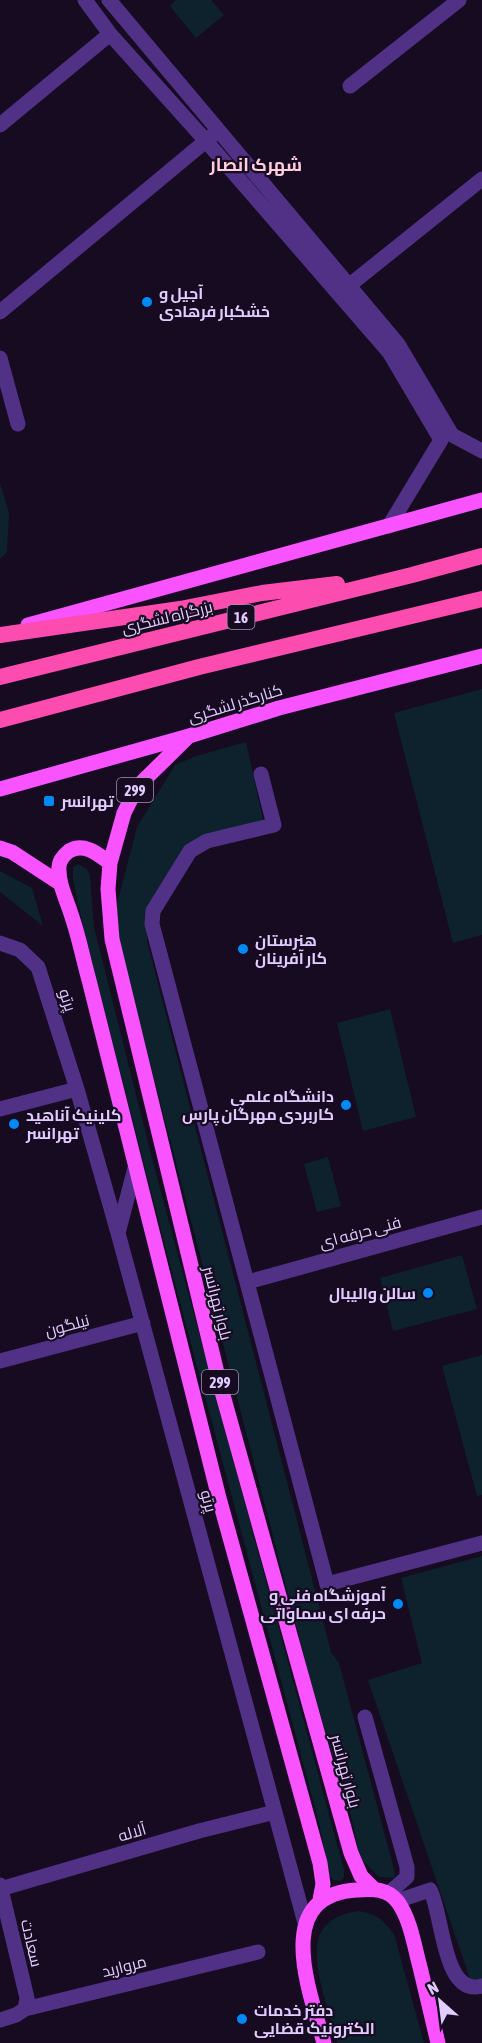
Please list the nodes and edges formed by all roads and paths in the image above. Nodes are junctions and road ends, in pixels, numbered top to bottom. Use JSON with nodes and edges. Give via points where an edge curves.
{"nodes":[{"id":1,"x":85,"y":0,"type":"edge"},
{"id":2,"x":109,"y":0,"type":"edge"},
{"id":3,"x":459,"y":0,"type":"edge"},
{"id":4,"x":110,"y":34,"type":"junction"},
{"id":5,"x":350,"y":86,"type":"dead end"},
{"id":6,"x":0,"y":125,"type":"edge"},
{"id":7,"x":212,"y":136,"type":"junction"},
{"id":8,"x":482,"y":179,"type":"edge"},
{"id":9,"x":343,"y":290,"type":"junction"},
{"id":10,"x":0,"y":312,"type":"edge"},
{"id":11,"x":0,"y":358,"type":"edge"},
{"id":12,"x":18,"y":424,"type":"dead end"},
{"id":13,"x":482,"y":451,"type":"edge"},
{"id":14,"x":482,"y":500,"type":"edge"},
{"id":15,"x":389,"y":526,"type":"junction"},
{"id":16,"x":482,"y":556,"type":"edge"},
{"id":17,"x":412,"y":575,"type":"junction"},
{"id":18,"x":482,"y":599,"type":"edge"},
{"id":19,"x":0,"y":634,"type":"edge"},
{"id":20,"x":482,"y":656,"type":"edge"},
{"id":21,"x":0,"y":677,"type":"edge"},
{"id":22,"x":0,"y":720,"type":"edge"},
{"id":23,"x":189,"y":736,"type":"junction"},
{"id":24,"x":261,"y":774,"type":"dead end"},
{"id":25,"x":0,"y":789,"type":"edge"},
{"id":26,"x":0,"y":848,"type":"edge"},
{"id":27,"x":110,"y":863,"type":"junction"},
{"id":28,"x":61,"y":884,"type":"junction"},
{"id":29,"x":0,"y":943,"type":"edge"},
{"id":30,"x":77,"y":1089,"type":"junction"},
{"id":31,"x":0,"y":1108,"type":"edge"},
{"id":32,"x":135,"y":1168,"type":"junction"},
{"id":33,"x":482,"y":1217,"type":"edge"},
{"id":34,"x":118,"y":1233,"type":"junction"},
{"id":35,"x":248,"y":1282,"type":"junction"},
{"id":36,"x":142,"y":1323,"type":"junction"},
{"id":37,"x":0,"y":1361,"type":"edge"},
{"id":38,"x":482,"y":1543,"type":"edge"},
{"id":39,"x":365,"y":1718,"type":"dead end"},
{"id":40,"x":275,"y":1812,"type":"junction"},
{"id":41,"x":0,"y":1887,"type":"edge"},
{"id":42,"x":386,"y":1894,"type":"junction"},
{"id":43,"x":321,"y":1900,"type":"junction"},
{"id":44,"x":305,"y":1923,"type":"junction"},
{"id":45,"x":258,"y":1952,"type":"dead end"},
{"id":46,"x":478,"y":1987,"type":"edge"},
{"id":47,"x":25,"y":2009,"type":"junction"},
{"id":48,"x":0,"y":2020,"type":"edge"},
{"id":49,"x":324,"y":2043,"type":"edge"},
{"id":50,"x":438,"y":2043,"type":"edge"}],
"edges":[{"from":1,"to":4,"type":"street"},
{"from":2,"to":7,"type":"street"},
{"from":3,"to":5,"type":"street"},
{"from":4,"to":6,"type":"street"},
{"from":4,"to":7,"type":"street"},
{"from":7,"to":9,"type":"street"},
{"from":7,"to":10,"type":"street"},
{"from":8,"to":9,"type":"street"},
{"from":9,"to":13,"type":"street","via":[[398,344],[452,435]]},
{"from":9,"to":15,"type":"street","via":[[388,352],[441,440]]},
{"from":11,"to":12,"type":"street"},
{"from":14,"to":15,"type":"main road"},
{"from":15,"to":19,"type":"main road"},
{"from":16,"to":17,"type":"highway","name":"بزرگراه لشگری","number":"16"},
{"from":17,"to":19,"type":"highway","via":[[262,593],[180,609]]},
{"from":17,"to":21,"type":"highway","name":"بزرگراه لشگری","number":"16"},
{"from":18,"to":22,"type":"highway","number":"16"},
{"from":20,"to":23,"type":"main road","name":"کنارگذر لشگری","via":[[279,708]]},
{"from":23,"to":25,"type":"main road","name":"کنارگذر لشگری"},
{"from":23,"to":27,"type":"main road","name":"بلوار تهرانسر","number":"299","via":[[137,787],[124,813]]},
{"from":24,"to":35,"type":"street","via":[[274,825],[207,841],[190,851],[153,911],[152,924]]},
{"from":26,"to":28,"type":"main road"},
{"from":27,"to":28,"type":"main road","via":[[95,851],[80,847],[71,850],[59,865]]},
{"from":27,"to":42,"type":"main road","name":"بلوار تهرانسر","number":"299","via":[[112,939],[219,1381],[351,1853],[361,1876]]},
{"from":28,"to":32,"type":"main road","number":"299","via":[[73,917]]},
{"from":29,"to":30,"type":"street","name":"پرتو","via":[[20,950],[38,967]]},
{"from":30,"to":31,"type":"street"},
{"from":30,"to":34,"type":"street","name":"پرتو"},
{"from":32,"to":34,"type":"street"},
{"from":32,"to":43,"type":"main road","number":"299","via":[[219,1498],[320,1863]]},
{"from":33,"to":35,"type":"street","name":"فنی حرفه ای"},
{"from":34,"to":36,"type":"street","name":"پرتو"},
{"from":35,"to":38,"type":"street","via":[[327,1584]]},
{"from":36,"to":37,"type":"street","name":"نیلگون"},
{"from":36,"to":40,"type":"street","name":"پرتو"},
{"from":39,"to":42,"type":"street","via":[[407,1867],[407,1877]]},
{"from":40,"to":41,"type":"street","name":"آلاله"},
{"from":40,"to":44,"type":"street","name":"پرتو"},
{"from":41,"to":47,"type":"street","name":"سعادت","via":[[27,1998]]},
{"from":42,"to":43,"type":"main road","via":[[347,1890]]},
{"from":42,"to":46,"type":"street","via":[[428,1890],[432,1893],[450,1966],[461,1983]]},
{"from":42,"to":50,"type":"main road","name":"بلوار تهرانسر","via":[[409,1926]]},
{"from":43,"to":44,"type":"main road"},
{"from":44,"to":49,"type":"main road","via":[[303,1961]]},
{"from":45,"to":47,"type":"street","name":"مروارید"},
{"from":47,"to":48,"type":"street","name":"مروارید"}]}
